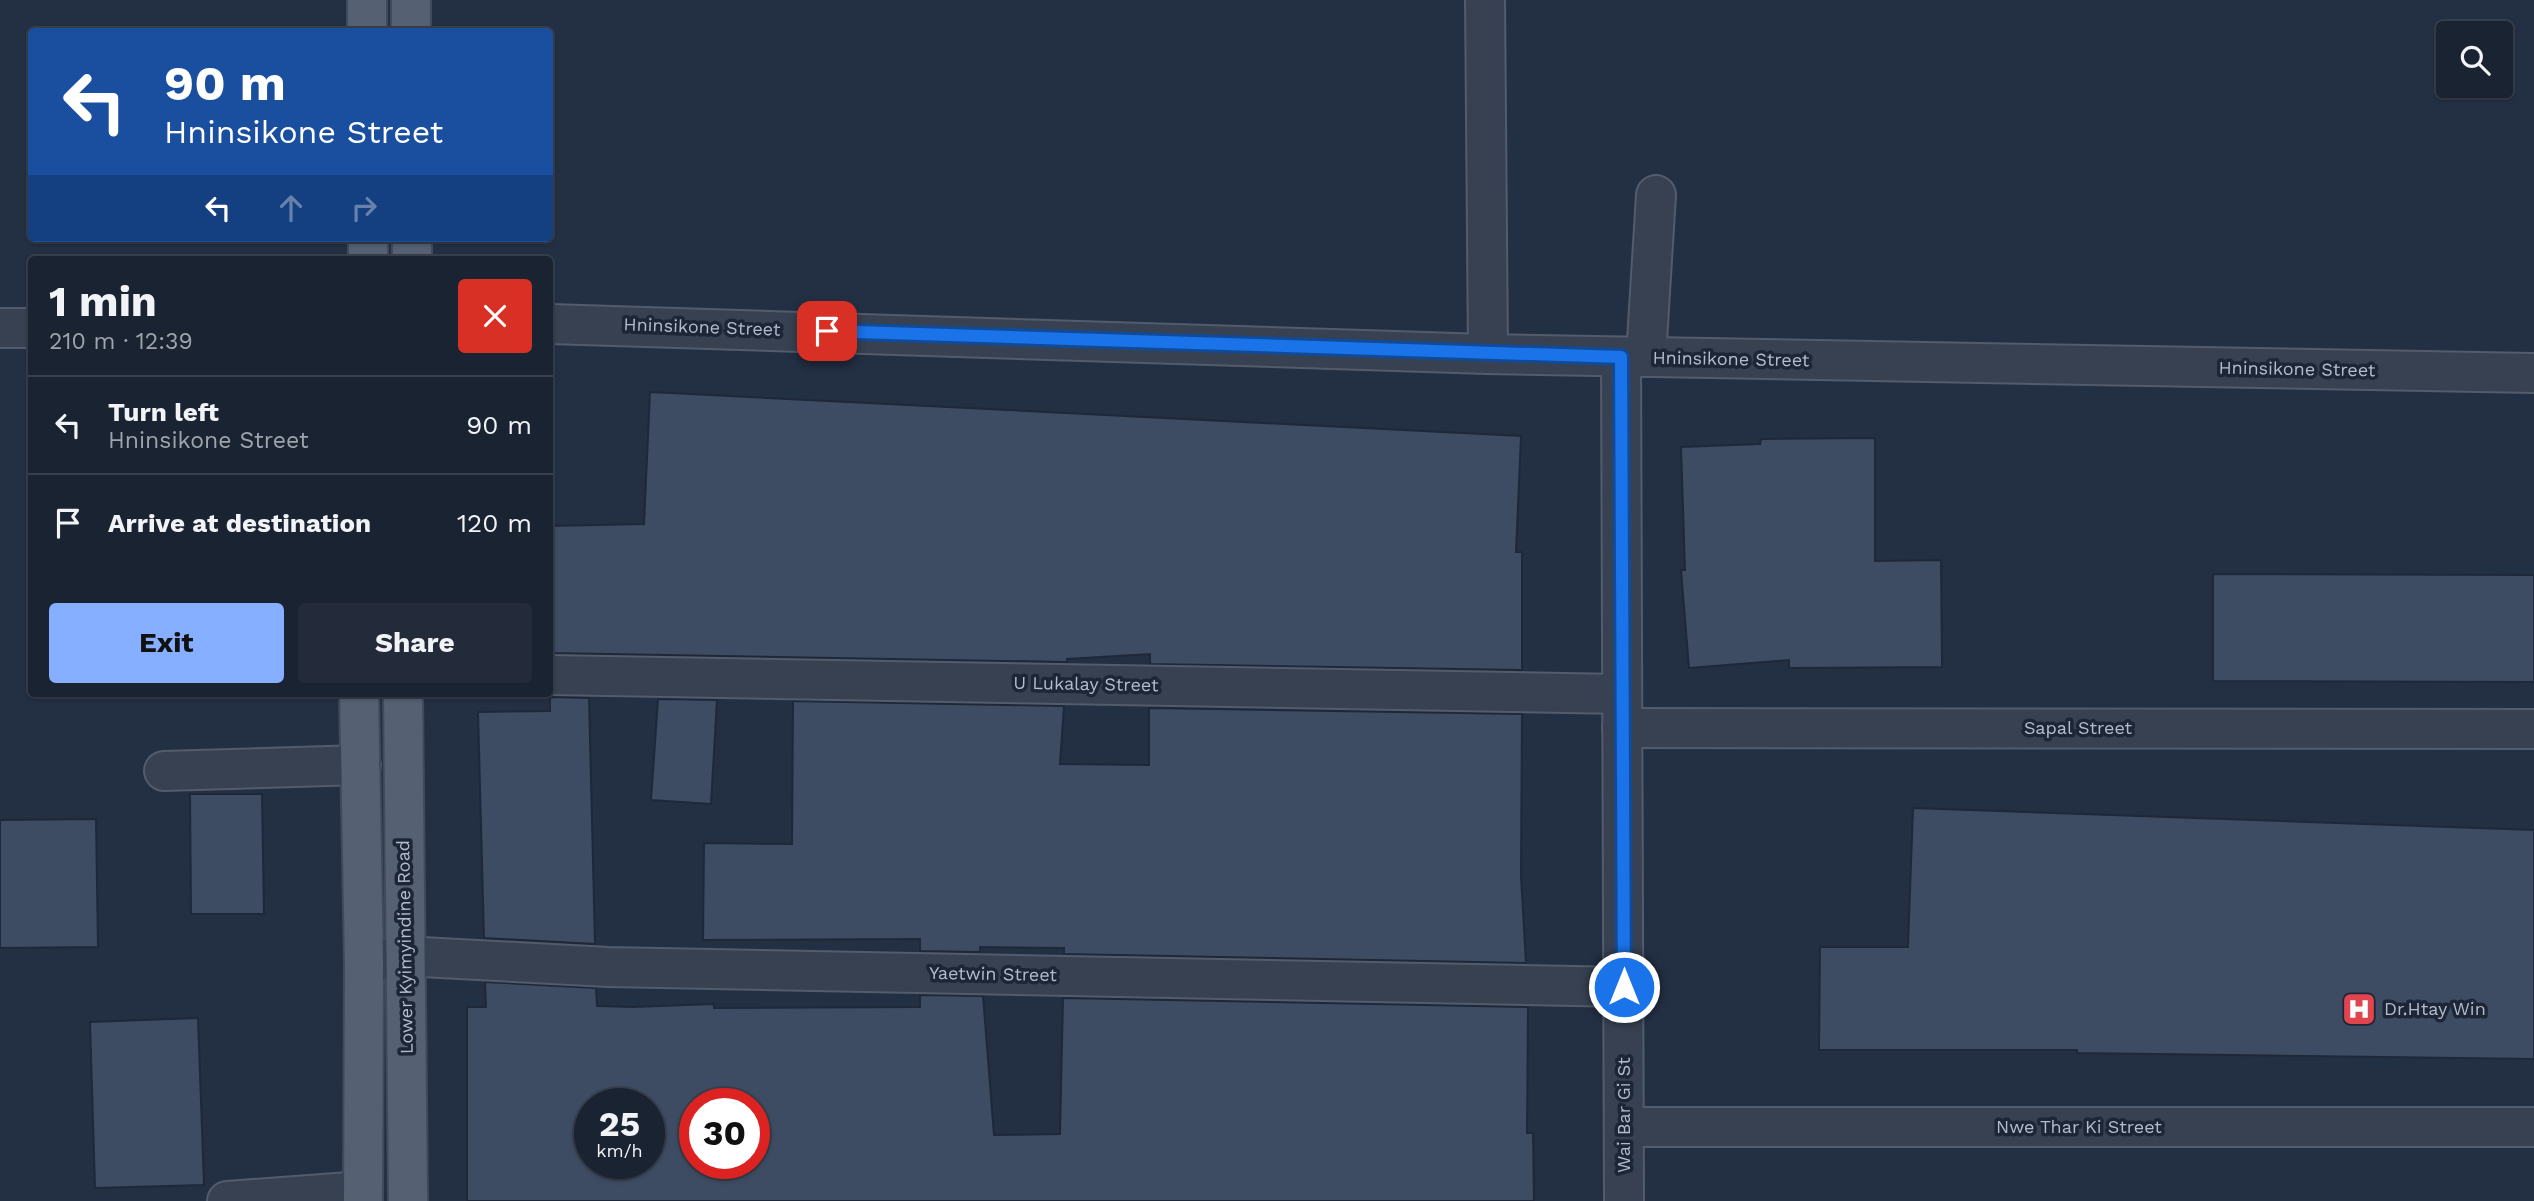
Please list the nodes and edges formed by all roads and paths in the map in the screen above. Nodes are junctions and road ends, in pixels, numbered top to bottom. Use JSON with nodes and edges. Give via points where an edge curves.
{"nodes":[{"id":1,"x":367,"y":0,"type":"edge"},
{"id":2,"x":411,"y":0,"type":"edge"},
{"id":3,"x":1485,"y":0,"type":"edge"},
{"id":4,"x":367,"y":28,"type":"edge"},
{"id":5,"x":411,"y":28,"type":"edge"},
{"id":6,"x":1656,"y":195,"type":"dead end"},
{"id":7,"x":553,"y":324,"type":"edge"},
{"id":8,"x":0,"y":328,"type":"edge"},
{"id":9,"x":28,"y":328,"type":"edge"},
{"id":10,"x":1488,"y":354,"type":"junction"},
{"id":11,"x":1633,"y":357,"type":"junction"},
{"id":12,"x":2534,"y":373,"type":"edge"},
{"id":13,"x":553,"y":676,"type":"edge"},
{"id":14,"x":359,"y":697,"type":"edge"},
{"id":15,"x":402,"y":697,"type":"edge"},
{"id":16,"x":1622,"y":711,"type":"junction"},
{"id":17,"x":2534,"y":729,"type":"edge"},
{"id":18,"x":361,"y":765,"type":"junction"},
{"id":19,"x":164,"y":771,"type":"dead end"},
{"id":20,"x":404,"y":956,"type":"junction"},
{"id":21,"x":364,"y":962,"type":"junction"},
{"id":22,"x":1624,"y":987,"type":"junction"},
{"id":23,"x":1624,"y":1127,"type":"junction"},
{"id":24,"x":2534,"y":1127,"type":"edge"},
{"id":25,"x":363,"y":1196,"type":"edge"},
{"id":26,"x":227,"y":1201,"type":"edge"},
{"id":27,"x":408,"y":1201,"type":"edge"},
{"id":28,"x":1624,"y":1201,"type":"edge"}],
"edges":[{"from":1,"to":4,"type":"main road"},
{"from":2,"to":5,"type":"main road"},
{"from":3,"to":10,"type":"street"},
{"from":6,"to":11,"type":"street","name":"Wai Bar Gi St"},
{"from":7,"to":10,"type":"street","name":"Hninsikone Street"},
{"from":8,"to":9,"type":"street"},
{"from":10,"to":11,"type":"street","name":"Hninsikone Street"},
{"from":11,"to":12,"type":"street","name":"Hninsikone Street"},
{"from":11,"to":16,"type":"street","name":"Wai Bar Gi St"},
{"from":13,"to":16,"type":"street","name":"U Lukalay Street"},
{"from":14,"to":18,"type":"main road"},
{"from":15,"to":20,"type":"main road","name":"Lower Kyimyindine Road"},
{"from":16,"to":17,"type":"street","name":"Sapal Street"},
{"from":16,"to":22,"type":"street","name":"Wai Bar Gi St"},
{"from":18,"to":19,"type":"street"},
{"from":18,"to":21,"type":"main road"},
{"from":20,"to":21,"type":"street","name":"Yaetwin Street"},
{"from":20,"to":22,"type":"street","name":"Yaetwin Street","via":[[608,967]]},
{"from":20,"to":27,"type":"main road","name":"Lower Kyimyindine Road"},
{"from":21,"to":25,"type":"main road"},
{"from":22,"to":23,"type":"street","name":"Wai Bar Gi St"},
{"from":23,"to":24,"type":"street","name":"Nwe Thar Ki Street"},
{"from":23,"to":28,"type":"street","name":"Wai Bar Gi St"},
{"from":25,"to":26,"type":"street"}]}
